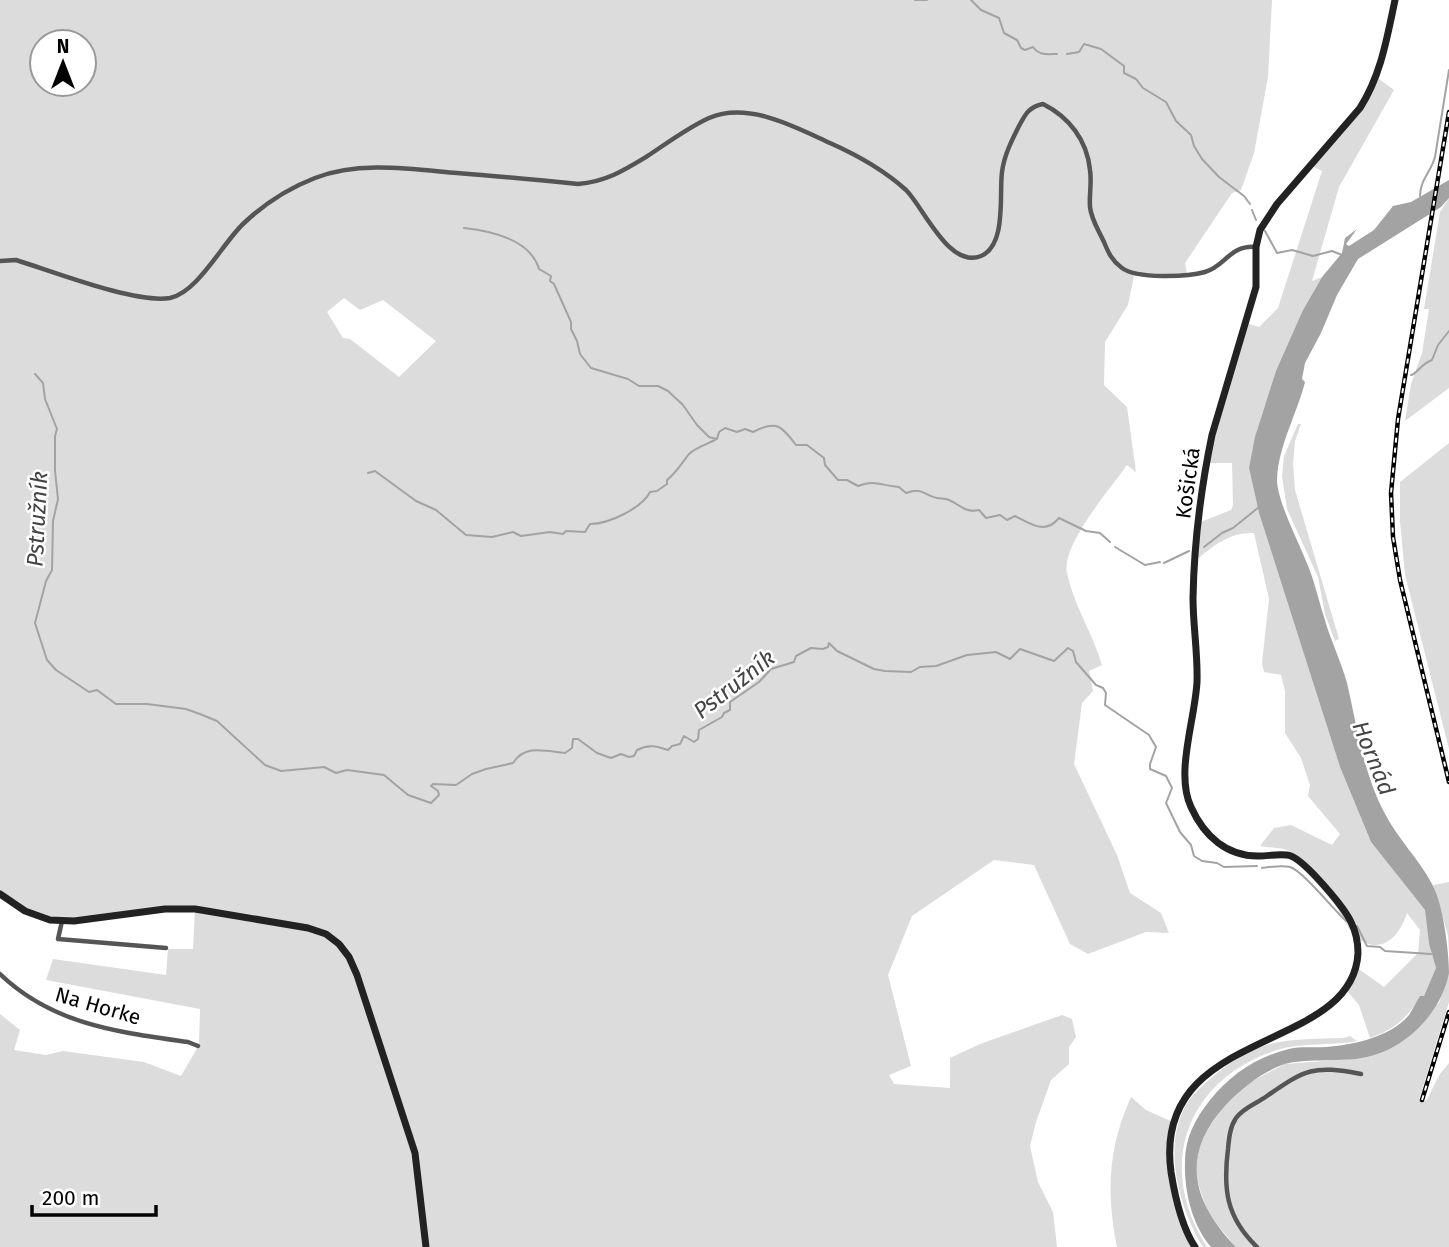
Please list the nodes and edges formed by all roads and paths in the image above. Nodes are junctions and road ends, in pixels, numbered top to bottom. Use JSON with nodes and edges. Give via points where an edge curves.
{"nodes":[{"id":1,"x":1395,"y":0,"type":"edge"},
{"id":2,"x":1256,"y":247,"type":"junction"},
{"id":3,"x":0,"y":261,"type":"edge"},
{"id":4,"x":0,"y":894,"type":"edge"},
{"id":5,"x":62,"y":921,"type":"junction"},
{"id":6,"x":166,"y":948,"type":"dead end"},
{"id":7,"x":0,"y":974,"type":"edge"},
{"id":8,"x":198,"y":1046,"type":"dead end"},
{"id":9,"x":1362,"y":1074,"type":"dead end"},
{"id":10,"x":426,"y":1247,"type":"edge"},
{"id":11,"x":1195,"y":1247,"type":"edge"},
{"id":12,"x":1257,"y":1247,"type":"edge"}],
"edges":[{"from":1,"to":2,"type":"street","name":"Košická","via":[[1371,90],[1277,204],[1261,227]]},
{"from":2,"to":3,"type":"street","via":[[1230,253],[1206,272],[1158,276],[1128,272],[1110,257],[1090,210],[1091,171],[1080,136],[1066,119],[1043,104],[1027,111],[1010,144],[1002,172],[997,237],[981,256],[969,257],[949,247],[907,191],[864,159],[761,116],[736,113],[710,118],[595,183],[404,168],[336,172],[315,178],[263,207],[228,239],[191,287],[170,298],[133,295],[16,260]]},
{"from":2,"to":11,"type":"street","name":"Košická","via":[[1256,287],[1212,435],[1197,546],[1193,599],[1197,681],[1185,786],[1191,807],[1208,835],[1221,846],[1253,856],[1292,856],[1315,876],[1351,922],[1358,955],[1352,976],[1328,1007],[1212,1071],[1181,1105],[1170,1138],[1170,1163],[1183,1223]]},
{"from":4,"to":5,"type":"street","via":[[37,916]]},
{"from":5,"to":6,"type":"street","via":[[58,939]]},
{"from":5,"to":10,"type":"street","via":[[195,909],[308,928],[339,944],[357,975],[415,1153]]},
{"from":7,"to":8,"type":"street","name":"Na Horke","via":[[26,997],[61,1015]]},
{"from":9,"to":12,"type":"street","via":[[1342,1070],[1300,1074],[1248,1107],[1232,1126],[1224,1174],[1227,1198],[1236,1222]]}]}
